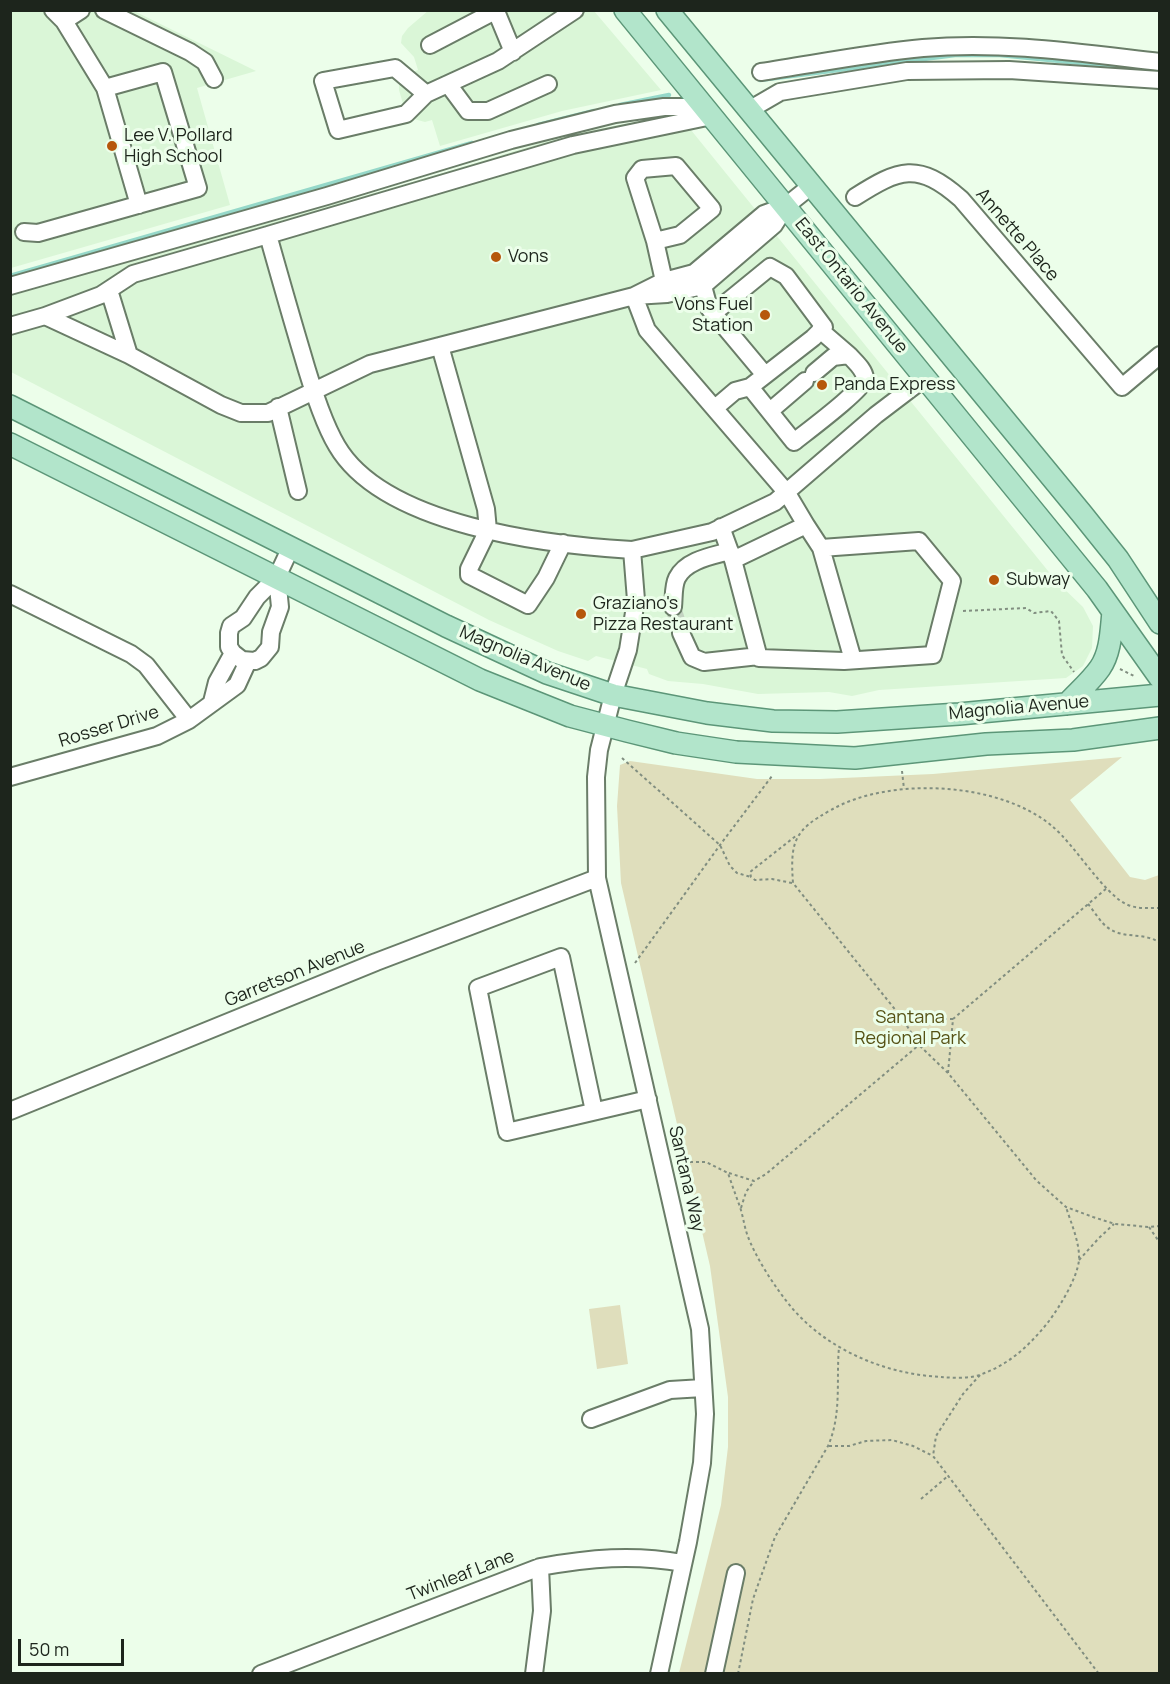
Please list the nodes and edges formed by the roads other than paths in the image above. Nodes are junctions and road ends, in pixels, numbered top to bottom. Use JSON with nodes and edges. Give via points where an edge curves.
{"nodes":[{"id":1,"x":81,"y":10,"type":"edge"},
{"id":2,"x":104,"y":10,"type":"edge"},
{"id":3,"x":575,"y":10,"type":"edge"},
{"id":4,"x":625,"y":10,"type":"edge"},
{"id":5,"x":667,"y":10,"type":"edge"},
{"id":6,"x":497,"y":11,"type":"edge"},
{"id":7,"x":58,"y":16,"type":"edge"},
{"id":8,"x":430,"y":45,"type":"dead end"},
{"id":9,"x":513,"y":52,"type":"junction"},
{"id":10,"x":1160,"y":62,"type":"edge"},
{"id":11,"x":761,"y":72,"type":"dead end"},
{"id":12,"x":214,"y":79,"type":"dead end"},
{"id":13,"x":1160,"y":80,"type":"edge"},
{"id":14,"x":448,"y":84,"type":"junction"},
{"id":15,"x":548,"y":84,"type":"dead end"},
{"id":16,"x":105,"y":88,"type":"junction"},
{"id":17,"x":426,"y":93,"type":"junction"},
{"id":18,"x":749,"y":111,"type":"junction"},
{"id":19,"x":708,"y":112,"type":"junction"},
{"id":20,"x":811,"y":186,"type":"junction"},
{"id":21,"x":855,"y":197,"type":"dead end"},
{"id":22,"x":139,"y":205,"type":"junction"},
{"id":23,"x":786,"y":207,"type":"junction"},
{"id":24,"x":24,"y":232,"type":"dead end"},
{"id":25,"x":268,"y":235,"type":"junction"},
{"id":26,"x":655,"y":241,"type":"junction"},
{"id":27,"x":699,"y":279,"type":"junction"},
{"id":28,"x":10,"y":286,"type":"edge"},
{"id":29,"x":666,"y":287,"type":"junction"},
{"id":30,"x":109,"y":290,"type":"junction"},
{"id":31,"x":634,"y":296,"type":"junction"},
{"id":32,"x":709,"y":308,"type":"junction"},
{"id":33,"x":45,"y":316,"type":"junction"},
{"id":34,"x":10,"y":326,"type":"edge"},
{"id":35,"x":820,"y":330,"type":"junction"},
{"id":36,"x":440,"y":346,"type":"junction"},
{"id":37,"x":129,"y":355,"type":"junction"},
{"id":38,"x":849,"y":355,"type":"junction"},
{"id":39,"x":1160,"y":355,"type":"edge"},
{"id":40,"x":765,"y":375,"type":"junction"},
{"id":41,"x":926,"y":377,"type":"junction"},
{"id":42,"x":750,"y":387,"type":"junction"},
{"id":43,"x":313,"y":390,"type":"junction"},
{"id":44,"x":10,"y":406,"type":"edge"},
{"id":45,"x":278,"y":407,"type":"junction"},
{"id":46,"x":715,"y":408,"type":"junction"},
{"id":47,"x":770,"y":411,"type":"junction"},
{"id":48,"x":10,"y":444,"type":"edge"},
{"id":49,"x":298,"y":491,"type":"dead end"},
{"id":50,"x":787,"y":493,"type":"junction"},
{"id":51,"x":806,"y":525,"type":"junction"},
{"id":52,"x":721,"y":527,"type":"junction"},
{"id":53,"x":488,"y":530,"type":"junction"},
{"id":54,"x":563,"y":543,"type":"junction"},
{"id":55,"x":291,"y":547,"type":"junction"},
{"id":56,"x":821,"y":548,"type":"junction"},
{"id":57,"x":632,"y":550,"type":"junction"},
{"id":58,"x":732,"y":555,"type":"junction"},
{"id":59,"x":277,"y":577,"type":"junction"},
{"id":60,"x":10,"y":594,"type":"edge"},
{"id":61,"x":673,"y":607,"type":"tunnel mouth"},
{"id":62,"x":1113,"y":612,"type":"junction"},
{"id":63,"x":1160,"y":622,"type":"edge"},
{"id":64,"x":681,"y":633,"type":"tunnel mouth"},
{"id":65,"x":759,"y":656,"type":"junction"},
{"id":66,"x":240,"y":657,"type":"junction"},
{"id":67,"x":853,"y":660,"type":"junction"},
{"id":68,"x":1160,"y":678,"type":"edge"},
{"id":69,"x":613,"y":695,"type":"junction"},
{"id":70,"x":1160,"y":695,"type":"edge"},
{"id":71,"x":1067,"y":704,"type":"junction"},
{"id":72,"x":189,"y":720,"type":"junction"},
{"id":73,"x":606,"y":726,"type":"junction"},
{"id":74,"x":1160,"y":728,"type":"edge"},
{"id":75,"x":10,"y":777,"type":"edge"},
{"id":76,"x":597,"y":878,"type":"junction"},
{"id":77,"x":648,"y":1099,"type":"junction"},
{"id":78,"x":10,"y":1111,"type":"edge"},
{"id":79,"x":594,"y":1111,"type":"junction"},
{"id":80,"x":703,"y":1388,"type":"junction"},
{"id":81,"x":591,"y":1419,"type":"dead end"},
{"id":82,"x":683,"y":1563,"type":"junction"},
{"id":83,"x":540,"y":1567,"type":"junction"},
{"id":84,"x":736,"y":1573,"type":"dead end"},
{"id":85,"x":261,"y":1674,"type":"edge"},
{"id":86,"x":534,"y":1674,"type":"edge"},
{"id":87,"x":659,"y":1674,"type":"edge"},
{"id":88,"x":714,"y":1674,"type":"edge"}],
"edges":[{"from":1,"to":7,"type":"street"},
{"from":2,"to":12,"type":"street","via":[[190,52],[205,62]]},
{"from":3,"to":9,"type":"street"},
{"from":4,"to":19,"type":"main road","name":"East Ontario Avenue"},
{"from":5,"to":18,"type":"main road","name":"East Ontario Avenue"},
{"from":6,"to":8,"type":"street"},
{"from":6,"to":9,"type":"street"},
{"from":7,"to":16,"type":"street"},
{"from":9,"to":14,"type":"street"},
{"from":10,"to":11,"type":"street","via":[[1022,46],[963,46],[922,48]]},
{"from":13,"to":18,"type":"street","via":[[1009,70],[906,71],[780,92]]},
{"from":14,"to":15,"type":"street","via":[[468,111],[488,111]]},
{"from":14,"to":17,"type":"street"},
{"from":16,"to":22,"type":"street"},
{"from":16,"to":22,"type":"street","via":[[163,72],[198,188]]},
{"from":17,"to":17,"type":"street","via":[[395,68],[323,81],[338,130],[406,114]]},
{"from":18,"to":20,"type":"main road","name":"East Ontario Avenue"},
{"from":19,"to":23,"type":"main road","name":"East Ontario Avenue"},
{"from":19,"to":25,"type":"street","via":[[573,145]]},
{"from":19,"to":28,"type":"street","via":[[664,107],[615,114],[511,140]]},
{"from":20,"to":23,"type":"street"},
{"from":20,"to":63,"type":"main road","name":"East Ontario Avenue","via":[[1118,558]]},
{"from":21,"to":39,"type":"street","name":"Annette Place","via":[[884,179],[905,172],[945,184],[1122,387]]},
{"from":22,"to":24,"type":"street","via":[[38,233]]},
{"from":23,"to":27,"type":"street","via":[[774,225]]},
{"from":23,"to":41,"type":"main road","name":"East Ontario Avenue"},
{"from":25,"to":30,"type":"street","via":[[133,274]]},
{"from":25,"to":43,"type":"street"},
{"from":26,"to":26,"type":"street","via":[[634,178],[642,169],[675,166],[712,209],[680,236]]},
{"from":26,"to":29,"type":"street"},
{"from":27,"to":29,"type":"street"},
{"from":27,"to":32,"type":"street"},
{"from":29,"to":31,"type":"street"},
{"from":30,"to":33,"type":"street"},
{"from":30,"to":37,"type":"street"},
{"from":31,"to":36,"type":"street"},
{"from":31,"to":46,"type":"street","via":[[647,330]]},
{"from":32,"to":35,"type":"street","via":[[721,307],[770,267],[786,276],[824,327]]},
{"from":32,"to":40,"type":"street"},
{"from":33,"to":34,"type":"street"},
{"from":33,"to":37,"type":"street"},
{"from":35,"to":38,"type":"street"},
{"from":35,"to":40,"type":"street"},
{"from":36,"to":43,"type":"street","via":[[370,364]]},
{"from":36,"to":53,"type":"street","via":[[486,509]]},
{"from":37,"to":45,"type":"street","via":[[241,413],[268,412]]},
{"from":38,"to":47,"type":"street","via":[[833,357]]},
{"from":38,"to":47,"type":"street","via":[[861,369],[864,385],[794,442]]},
{"from":40,"to":42,"type":"street"},
{"from":41,"to":50,"type":"street"},
{"from":41,"to":62,"type":"main road","name":"East Ontario Avenue"},
{"from":42,"to":46,"type":"street","via":[[735,391]]},
{"from":42,"to":47,"type":"street"},
{"from":43,"to":45,"type":"street"},
{"from":43,"to":53,"type":"street","via":[[337,446],[366,477],[398,500],[460,524]]},
{"from":44,"to":55,"type":"main road","name":"Magnolia Avenue"},
{"from":45,"to":49,"type":"street"},
{"from":46,"to":50,"type":"street"},
{"from":48,"to":59,"type":"main road","name":"Magnolia Avenue"},
{"from":50,"to":51,"type":"street"},
{"from":50,"to":52,"type":"street"},
{"from":51,"to":56,"type":"street"},
{"from":51,"to":58,"type":"street"},
{"from":52,"to":57,"type":"street"},
{"from":52,"to":58,"type":"street"},
{"from":53,"to":54,"type":"street"},
{"from":53,"to":54,"type":"street","via":[[469,575],[528,604]]},
{"from":54,"to":57,"type":"street"},
{"from":55,"to":59,"type":"street","name":"Rosser Drive"},
{"from":55,"to":69,"type":"main road","name":"Magnolia Avenue","via":[[501,652],[547,673]]},
{"from":56,"to":67,"type":"street"},
{"from":56,"to":67,"type":"street","via":[[919,541],[952,581],[933,655]]},
{"from":57,"to":69,"type":"street","name":"Santana Way","via":[[636,600],[628,650]]},
{"from":58,"to":61,"type":"street","via":[[708,557],[685,567],[676,580]]},
{"from":58,"to":65,"type":"street"},
{"from":59,"to":66,"type":"street","name":"Rosser Drive","via":[[243,618],[231,626],[228,640]]},
{"from":59,"to":66,"type":"street","name":"Rosser Drive","via":[[280,607],[270,647],[261,658]]},
{"from":59,"to":73,"type":"main road","name":"Magnolia Avenue","via":[[480,680]]},
{"from":60,"to":72,"type":"street","via":[[146,664]]},
{"from":62,"to":68,"type":"main road","name":"East Ontario Avenue"},
{"from":62,"to":71,"type":"main road","via":[[1100,669]]},
{"from":64,"to":65,"type":"street","via":[[692,657],[704,662]]},
{"from":65,"to":67,"type":"street"},
{"from":66,"to":72,"type":"street","name":"Rosser Drive","via":[[217,682],[212,702]]},
{"from":69,"to":71,"type":"main road","name":"Magnolia Avenue","via":[[773,721],[837,722]]},
{"from":69,"to":73,"type":"street","name":"Santana Way"},
{"from":70,"to":71,"type":"main road","name":"Magnolia Avenue"},
{"from":72,"to":75,"type":"street","name":"Rosser Drive","via":[[157,736]]},
{"from":73,"to":74,"type":"main road","name":"Magnolia Avenue","via":[[736,752],[855,758],[986,744],[1073,740]]},
{"from":73,"to":76,"type":"street","name":"Santana Way","via":[[596,777]]},
{"from":76,"to":77,"type":"street","name":"Santana Way"},
{"from":76,"to":78,"type":"street","name":"Garretson Avenue","via":[[376,962]]},
{"from":77,"to":79,"type":"street"},
{"from":77,"to":80,"type":"street","name":"Santana Way","via":[[700,1329]]},
{"from":79,"to":79,"type":"street","via":[[507,1132],[478,988],[561,957]]},
{"from":80,"to":81,"type":"street","via":[[670,1390]]},
{"from":80,"to":82,"type":"street","name":"Santana Way","via":[[702,1463]]},
{"from":82,"to":83,"type":"street","name":"Twinleaf Lane","via":[[636,1557],[584,1559]]},
{"from":82,"to":87,"type":"street","name":"Santana Way"},
{"from":83,"to":85,"type":"street","name":"Twinleaf Lane"},
{"from":83,"to":86,"type":"street","via":[[542,1611]]},
{"from":84,"to":88,"type":"street"}]}
